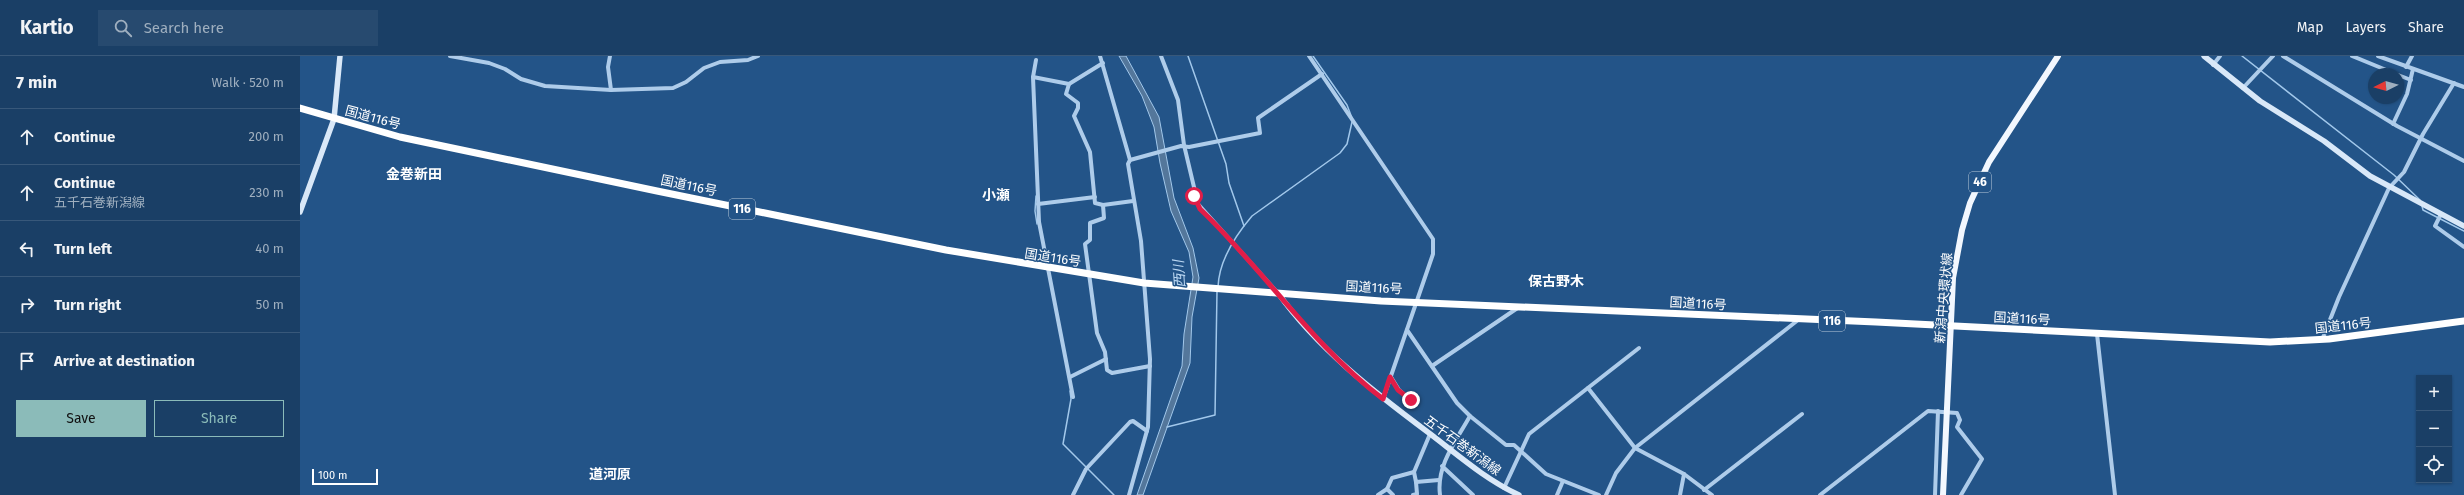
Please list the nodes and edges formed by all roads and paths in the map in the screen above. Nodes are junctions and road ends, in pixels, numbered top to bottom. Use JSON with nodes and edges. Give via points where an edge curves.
{"nodes":[{"id":1,"x":340,"y":56,"type":"edge"},
{"id":2,"x":450,"y":56,"type":"edge"},
{"id":3,"x":610,"y":56,"type":"edge"},
{"id":4,"x":758,"y":56,"type":"edge"},
{"id":5,"x":1100,"y":56,"type":"edge"},
{"id":6,"x":1161,"y":56,"type":"edge"},
{"id":7,"x":1309,"y":56,"type":"edge"},
{"id":8,"x":2058,"y":56,"type":"edge"},
{"id":9,"x":2204,"y":56,"type":"edge"},
{"id":10,"x":2220,"y":56,"type":"edge"},
{"id":11,"x":2273,"y":56,"type":"edge"},
{"id":12,"x":2282,"y":56,"type":"edge"},
{"id":13,"x":2352,"y":56,"type":"edge"},
{"id":14,"x":2378,"y":56,"type":"edge"},
{"id":15,"x":2412,"y":56,"type":"edge"},
{"id":16,"x":1036,"y":60,"type":"dead end"},
{"id":17,"x":1102,"y":63,"type":"junction"},
{"id":18,"x":2213,"y":65,"type":"junction"},
{"id":19,"x":2406,"y":67,"type":"junction"},
{"id":20,"x":2382,"y":68,"type":"edge"},
{"id":21,"x":2413,"y":69,"type":"junction"},
{"id":22,"x":1322,"y":74,"type":"junction"},
{"id":23,"x":1033,"y":77,"type":"junction"},
{"id":24,"x":2404,"y":77,"type":"edge"},
{"id":25,"x":2411,"y":80,"type":"junction"},
{"id":26,"x":2454,"y":83,"type":"junction"},
{"id":27,"x":1069,"y":84,"type":"junction"},
{"id":28,"x":2464,"y":87,"type":"edge"},
{"id":29,"x":2243,"y":88,"type":"junction"},
{"id":30,"x":611,"y":90,"type":"junction"},
{"id":31,"x":300,"y":108,"type":"edge"},
{"id":32,"x":334,"y":119,"type":"junction"},
{"id":33,"x":2393,"y":124,"type":"junction"},
{"id":34,"x":2422,"y":138,"type":"junction"},
{"id":35,"x":1184,"y":145,"type":"junction"},
{"id":36,"x":1130,"y":160,"type":"junction"},
{"id":37,"x":2464,"y":161,"type":"edge"},
{"id":38,"x":2389,"y":188,"type":"junction"},
{"id":39,"x":1094,"y":197,"type":"junction"},
{"id":40,"x":1133,"y":201,"type":"junction"},
{"id":41,"x":1038,"y":204,"type":"junction"},
{"id":42,"x":1104,"y":205,"type":"junction"},
{"id":43,"x":300,"y":212,"type":"edge"},
{"id":44,"x":2441,"y":214,"type":"junction"},
{"id":45,"x":2464,"y":226,"type":"edge"},
{"id":46,"x":2464,"y":247,"type":"edge"},
{"id":47,"x":1048,"y":268,"type":"junction"},
{"id":48,"x":1090,"y":274,"type":"junction"},
{"id":49,"x":1144,"y":283,"type":"junction"},
{"id":50,"x":1278,"y":293,"type":"junction"},
{"id":51,"x":1417,"y":301,"type":"junction"},
{"id":52,"x":1520,"y":306,"type":"junction"},
{"id":53,"x":1798,"y":320,"type":"junction"},
{"id":54,"x":2464,"y":321,"type":"edge"},
{"id":55,"x":1950,"y":326,"type":"junction"},
{"id":56,"x":1407,"y":330,"type":"junction"},
{"id":57,"x":2097,"y":334,"type":"junction"},
{"id":58,"x":2322,"y":340,"type":"junction"},
{"id":59,"x":1639,"y":348,"type":"dead end"},
{"id":60,"x":1106,"y":359,"type":"junction"},
{"id":61,"x":1150,"y":366,"type":"junction"},
{"id":62,"x":1432,"y":366,"type":"junction"},
{"id":63,"x":1070,"y":377,"type":"junction"},
{"id":64,"x":1390,"y":377,"type":"junction"},
{"id":65,"x":1588,"y":388,"type":"junction"},
{"id":66,"x":1073,"y":397,"type":"dead end"},
{"id":67,"x":1383,"y":399,"type":"junction"},
{"id":68,"x":1411,"y":400,"type":"dead end"},
{"id":69,"x":1938,"y":411,"type":"junction"},
{"id":70,"x":1946,"y":412,"type":"junction"},
{"id":71,"x":1802,"y":414,"type":"dead end"},
{"id":72,"x":1470,"y":416,"type":"junction"},
{"id":73,"x":1147,"y":431,"type":"junction"},
{"id":74,"x":1430,"y":434,"type":"junction"},
{"id":75,"x":1635,"y":448,"type":"junction"},
{"id":76,"x":1520,"y":450,"type":"junction"},
{"id":77,"x":1451,"y":451,"type":"junction"},
{"id":78,"x":1442,"y":466,"type":"junction"},
{"id":79,"x":1414,"y":472,"type":"junction"},
{"id":80,"x":1684,"y":474,"type":"junction"},
{"id":81,"x":1439,"y":480,"type":"junction"},
{"id":82,"x":1562,"y":481,"type":"junction"},
{"id":83,"x":1416,"y":482,"type":"junction"},
{"id":84,"x":1504,"y":488,"type":"junction"},
{"id":85,"x":1387,"y":489,"type":"junction"},
{"id":86,"x":1704,"y":490,"type":"junction"},
{"id":87,"x":1073,"y":495,"type":"edge"},
{"id":88,"x":1129,"y":495,"type":"edge"},
{"id":89,"x":1378,"y":495,"type":"edge"},
{"id":90,"x":1392,"y":495,"type":"edge"},
{"id":91,"x":1416,"y":495,"type":"edge"},
{"id":92,"x":1440,"y":495,"type":"edge"},
{"id":93,"x":1473,"y":495,"type":"edge"},
{"id":94,"x":1519,"y":495,"type":"edge"},
{"id":95,"x":1557,"y":495,"type":"edge"},
{"id":96,"x":1599,"y":495,"type":"edge"},
{"id":97,"x":1606,"y":495,"type":"edge"},
{"id":98,"x":1680,"y":495,"type":"edge"},
{"id":99,"x":1712,"y":495,"type":"edge"},
{"id":100,"x":1820,"y":495,"type":"edge"},
{"id":101,"x":1935,"y":495,"type":"edge"},
{"id":102,"x":1943,"y":495,"type":"edge"},
{"id":103,"x":1960,"y":495,"type":"edge"},
{"id":104,"x":2115,"y":495,"type":"edge"}],
"edges":[{"from":1,"to":32,"type":"street"},
{"from":2,"to":30,"type":"street","via":[[500,67],[521,79],[545,86]]},
{"from":3,"to":30,"type":"street","via":[[608,67]]},
{"from":4,"to":30,"type":"street","via":[[748,60],[720,62],[704,68],[686,82],[673,88]]},
{"from":5,"to":17,"type":"street"},
{"from":6,"to":35,"type":"street","via":[[1178,100]]},
{"from":7,"to":22,"type":"street"},
{"from":8,"to":55,"type":"main road","name":"新潟中央環状線","number":"46","via":[[1990,162],[1970,203],[1956,258]]},
{"from":9,"to":18,"type":"street"},
{"from":10,"to":18,"type":"street"},
{"from":11,"to":29,"type":"street"},
{"from":12,"to":33,"type":"street"},
{"from":13,"to":20,"type":"street"},
{"from":14,"to":19,"type":"street"},
{"from":15,"to":19,"type":"street"},
{"from":16,"to":23,"type":"street"},
{"from":17,"to":27,"type":"street"},
{"from":17,"to":36,"type":"street"},
{"from":18,"to":29,"type":"street"},
{"from":19,"to":21,"type":"street"},
{"from":21,"to":25,"type":"street"},
{"from":21,"to":26,"type":"street"},
{"from":22,"to":35,"type":"street","via":[[1258,118],[1260,133],[1189,147]]},
{"from":22,"to":51,"type":"street","via":[[1433,239],[1434,254]]},
{"from":23,"to":27,"type":"street"},
{"from":23,"to":41,"type":"street"},
{"from":24,"to":25,"type":"street"},
{"from":25,"to":33,"type":"street"},
{"from":26,"to":28,"type":"street"},
{"from":26,"to":34,"type":"street"},
{"from":27,"to":39,"type":"street","via":[[1066,94],[1078,103],[1074,120],[1084,134],[1090,152]]},
{"from":29,"to":38,"type":"street"},
{"from":31,"to":32,"type":"highway","name":"国道116号","number":"116"},
{"from":32,"to":43,"type":"street"},
{"from":32,"to":47,"type":"highway","name":"国道116号","number":"116","via":[[400,137],[665,193],[942,250]]},
{"from":33,"to":34,"type":"street"},
{"from":34,"to":37,"type":"street"},
{"from":34,"to":38,"type":"street","via":[[2404,172]]},
{"from":35,"to":36,"type":"street"},
{"from":35,"to":50,"type":"street","via":[[1194,196],[1200,209]]},
{"from":36,"to":40,"type":"street","via":[[1128,164]]},
{"from":38,"to":44,"type":"street"},
{"from":38,"to":58,"type":"street"},
{"from":39,"to":41,"type":"street"},
{"from":39,"to":42,"type":"street","via":[[1095,203]]},
{"from":40,"to":42,"type":"street"},
{"from":40,"to":49,"type":"street","via":[[1141,241]]},
{"from":41,"to":47,"type":"street"},
{"from":42,"to":48,"type":"street","via":[[1104,218],[1090,223],[1090,240],[1085,244]]},
{"from":44,"to":45,"type":"street"},
{"from":44,"to":46,"type":"street","via":[[2435,226]]},
{"from":47,"to":48,"type":"highway","name":"国道116号","number":"116"},
{"from":47,"to":63,"type":"street"},
{"from":48,"to":49,"type":"highway","name":"国道116号","number":"116"},
{"from":48,"to":60,"type":"street","via":[[1097,332]]},
{"from":49,"to":50,"type":"highway","name":"国道116号","number":"116"},
{"from":49,"to":61,"type":"street"},
{"from":50,"to":51,"type":"highway","name":"国道116号","number":"116","via":[[1382,301]]},
{"from":50,"to":67,"type":"street","name":"五千石巻新潟線","via":[[1324,348]]},
{"from":51,"to":52,"type":"highway","name":"国道116号","number":"116"},
{"from":51,"to":56,"type":"street"},
{"from":52,"to":53,"type":"highway","name":"国道116号","number":"116"},
{"from":52,"to":62,"type":"street"},
{"from":53,"to":55,"type":"highway","name":"国道116号","number":"116"},
{"from":53,"to":75,"type":"street"},
{"from":54,"to":58,"type":"highway","name":"国道116号","number":"116"},
{"from":55,"to":57,"type":"highway","name":"国道116号","number":"116"},
{"from":55,"to":70,"type":"main road","name":"新潟中央環状線","number":"46"},
{"from":56,"to":62,"type":"street"},
{"from":56,"to":64,"type":"street"},
{"from":57,"to":58,"type":"highway","name":"国道116号","number":"116","via":[[2270,342]]},
{"from":57,"to":104,"type":"street"},
{"from":59,"to":65,"type":"street"},
{"from":60,"to":61,"type":"street","via":[[1107,370],[1112,373]]},
{"from":60,"to":63,"type":"street"},
{"from":61,"to":73,"type":"street"},
{"from":62,"to":72,"type":"street","via":[[1457,403]]},
{"from":63,"to":66,"type":"street"},
{"from":64,"to":67,"type":"street"},
{"from":64,"to":68,"type":"street","via":[[1398,390]]},
{"from":65,"to":75,"type":"street"},
{"from":65,"to":76,"type":"street","via":[[1529,434]]},
{"from":67,"to":74,"type":"street","name":"五千石巻新潟線"},
{"from":69,"to":70,"type":"street"},
{"from":69,"to":100,"type":"street","via":[[1928,411]]},
{"from":69,"to":101,"type":"street"},
{"from":70,"to":102,"type":"main road","name":"新潟中央環状線","number":"46"},
{"from":70,"to":103,"type":"street","via":[[1957,413],[1960,420],[1957,427],[1982,459]]},
{"from":71,"to":86,"type":"street"},
{"from":72,"to":76,"type":"street","via":[[1506,445],[1514,445]]},
{"from":72,"to":77,"type":"street"},
{"from":73,"to":87,"type":"street","via":[[1133,420],[1130,422],[1086,469]]},
{"from":73,"to":88,"type":"street"},
{"from":74,"to":77,"type":"street","name":"五千石巻新潟線"},
{"from":74,"to":79,"type":"street"},
{"from":75,"to":80,"type":"street"},
{"from":75,"to":97,"type":"street","via":[[1616,473]]},
{"from":76,"to":82,"type":"street","via":[[1546,474]]},
{"from":76,"to":84,"type":"street"},
{"from":77,"to":78,"type":"street"},
{"from":77,"to":84,"type":"street","name":"五千石巻新潟線"},
{"from":78,"to":81,"type":"street"},
{"from":78,"to":93,"type":"street"},
{"from":79,"to":83,"type":"street"},
{"from":79,"to":85,"type":"street","via":[[1392,478]]},
{"from":80,"to":86,"type":"street"},
{"from":80,"to":98,"type":"street"},
{"from":81,"to":83,"type":"street"},
{"from":81,"to":92,"type":"street"},
{"from":82,"to":95,"type":"street"},
{"from":82,"to":96,"type":"street"},
{"from":83,"to":91,"type":"street"},
{"from":84,"to":94,"type":"street","name":"五千石巻新潟線"},
{"from":85,"to":89,"type":"street"},
{"from":85,"to":90,"type":"street"},
{"from":86,"to":99,"type":"street"}]}
